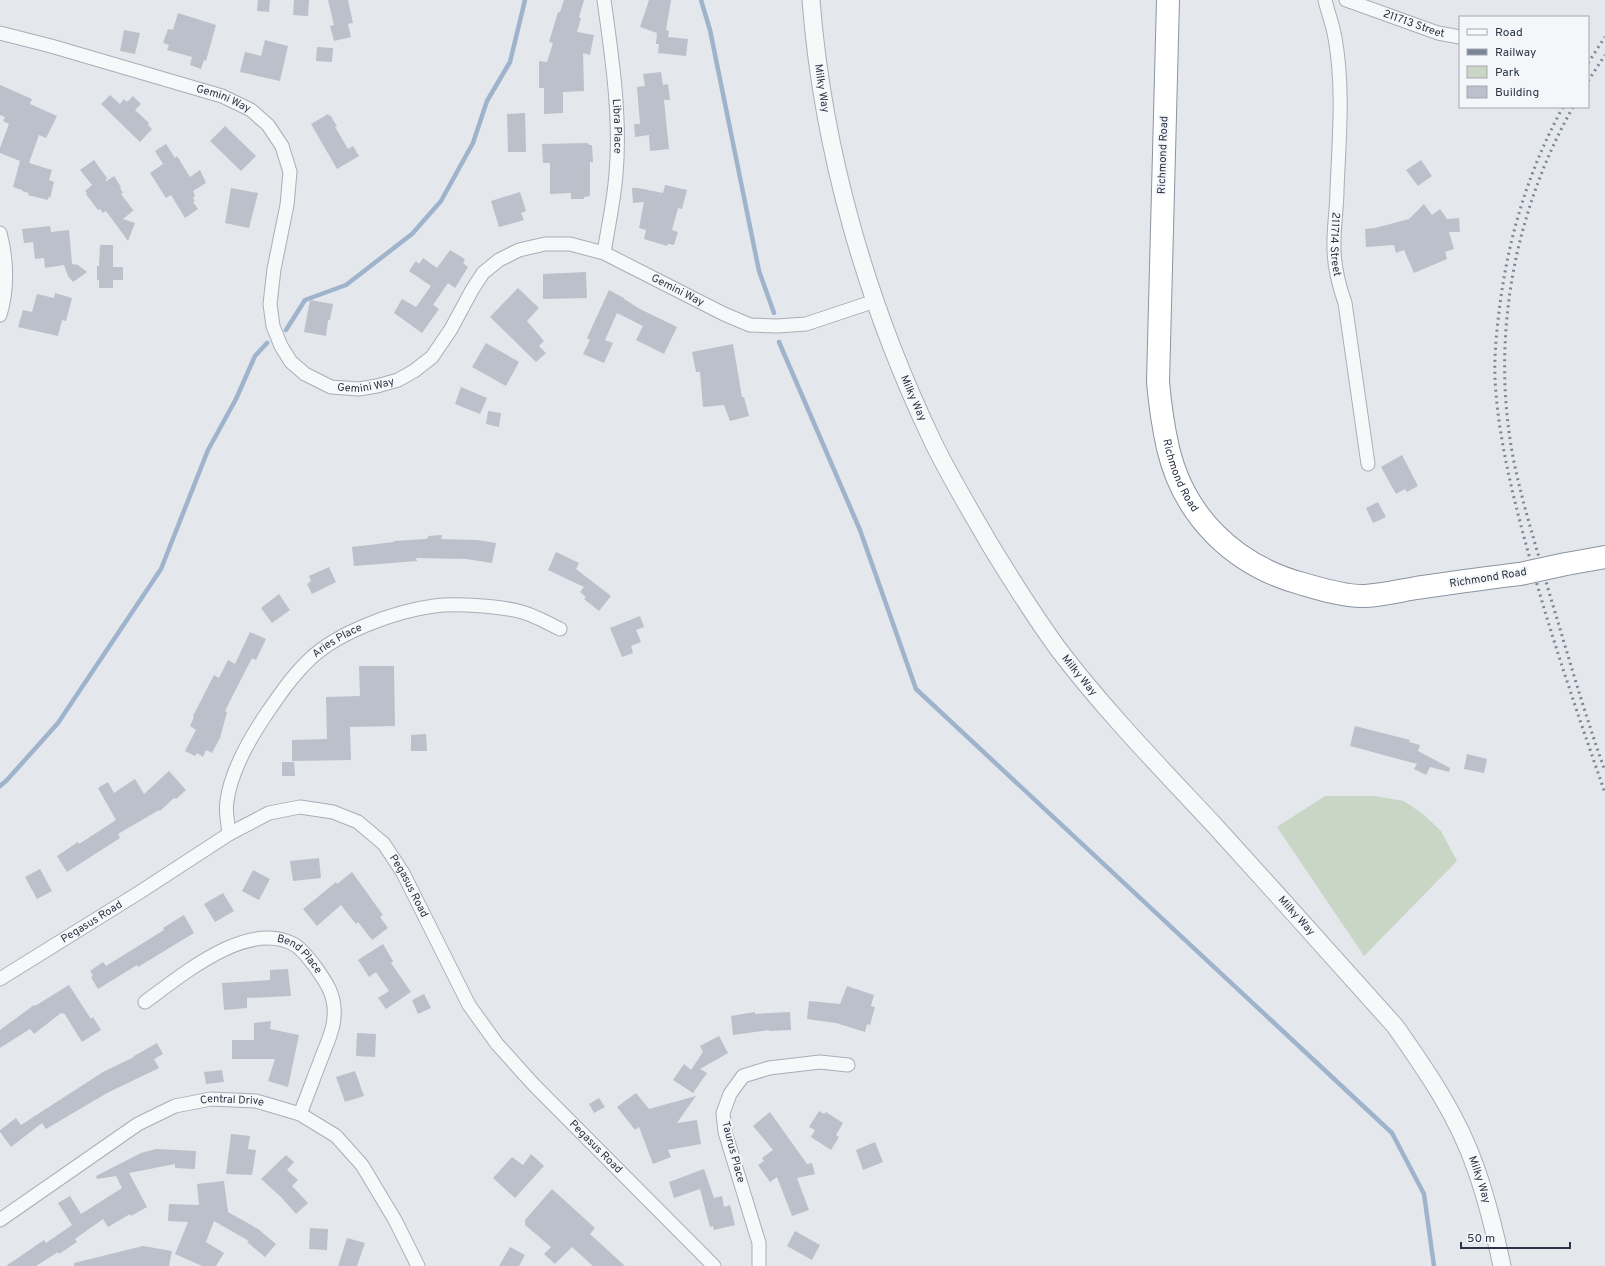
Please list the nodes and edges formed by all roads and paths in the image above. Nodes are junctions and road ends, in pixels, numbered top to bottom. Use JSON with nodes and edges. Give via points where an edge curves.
{"nodes":[{"id":1,"x":604,"y":0,"type":"edge"},
{"id":2,"x":811,"y":0,"type":"edge"},
{"id":3,"x":1168,"y":0,"type":"edge"},
{"id":4,"x":1325,"y":0,"type":"edge"},
{"id":5,"x":1346,"y":0,"type":"edge"},
{"id":6,"x":0,"y":33,"type":"edge"},
{"id":7,"x":1459,"y":37,"type":"edge"},
{"id":8,"x":0,"y":233,"type":"edge"},
{"id":9,"x":604,"y":253,"type":"junction"},
{"id":10,"x":875,"y":301,"type":"junction"},
{"id":11,"x":0,"y":315,"type":"edge"},
{"id":12,"x":1368,"y":464,"type":"dead end"},
{"id":13,"x":1605,"y":557,"type":"edge"},
{"id":14,"x":560,"y":629,"type":"dead end"},
{"id":15,"x":229,"y":834,"type":"junction"},
{"id":16,"x":0,"y":979,"type":"edge"},
{"id":17,"x":145,"y":1002,"type":"dead end"},
{"id":18,"x":848,"y":1065,"type":"dead end"},
{"id":19,"x":300,"y":1114,"type":"junction"},
{"id":20,"x":0,"y":1220,"type":"edge"},
{"id":21,"x":418,"y":1266,"type":"edge"},
{"id":22,"x":714,"y":1266,"type":"edge"},
{"id":23,"x":759,"y":1266,"type":"edge"},
{"id":24,"x":1502,"y":1266,"type":"edge"}],
"edges":[{"from":1,"to":9,"type":"street","name":"Libra Place","via":[[617,130],[616,174]]},
{"from":2,"to":10,"type":"street","name":"Milky Way","via":[[814,48],[837,172]]},
{"from":3,"to":13,"type":"highway","name":"Richmond Road","bridge":true,"via":[[1158,382],[1168,449],[1176,474],[1186,498],[1204,523],[1236,553],[1260,568],[1287,580],[1324,590],[1364,596],[1520,574]]},
{"from":4,"to":12,"type":"street","name":"211714 Street","via":[[1335,37],[1339,68],[1334,260],[1344,303]]},
{"from":5,"to":7,"type":"street","name":"211713 Street","via":[[1438,33]]},
{"from":6,"to":9,"type":"street","name":"Gemini Way","via":[[222,96],[251,110],[268,125],[282,146],[290,172],[270,304],[273,326],[291,362],[305,374],[331,387],[359,389],[377,386],[398,380],[414,371],[432,356],[480,279],[498,260],[519,250],[546,244],[570,244]]},
{"from":8,"to":11,"type":"street","via":[[4,248],[5,277]]},
{"from":9,"to":10,"type":"street","name":"Gemini Way","via":[[724,314],[750,324],[806,324]]},
{"from":10,"to":24,"type":"street","name":"Milky Way","via":[[902,374],[934,444],[964,501],[1013,582],[1057,647],[1120,724],[1395,1026],[1431,1077],[1458,1127],[1476,1168]]},
{"from":14,"to":15,"type":"street","name":"Aries Place","via":[[519,611],[480,606],[434,606],[384,618],[346,634],[311,658],[288,683],[254,732],[242,756],[227,801]]},
{"from":15,"to":16,"type":"street","name":"Pegasus Road"},
{"from":15,"to":22,"type":"street","name":"Pegasus Road","via":[[269,813],[300,807],[333,812],[358,822],[384,844],[403,872],[469,1005],[497,1044],[534,1085]]},
{"from":17,"to":19,"type":"street","name":"Bend Place","via":[[208,958],[232,946],[257,938],[285,941],[295,946],[305,954],[324,980],[333,996],[334,1005],[329,1038]]},
{"from":18,"to":23,"type":"street","name":"Taurus Place","via":[[820,1062],[769,1068],[743,1076],[730,1094],[723,1113],[725,1132],[759,1243]]},
{"from":19,"to":20,"type":"street","name":"Central Drive","via":[[256,1101],[211,1099],[175,1106],[138,1124]]},
{"from":19,"to":21,"type":"street","name":"Central Drive","via":[[336,1136],[362,1165],[396,1220]]}]}
